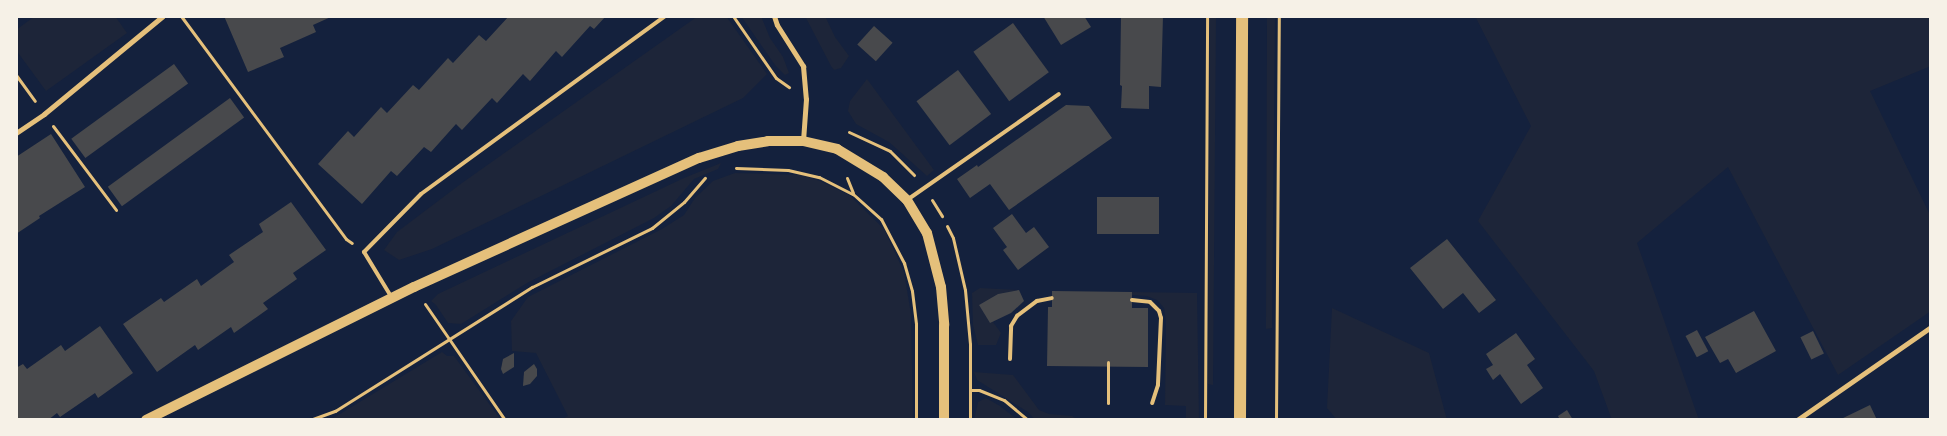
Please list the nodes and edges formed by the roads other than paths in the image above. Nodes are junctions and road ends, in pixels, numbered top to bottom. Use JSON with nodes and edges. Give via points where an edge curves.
{"nodes":[{"id":1,"x":163,"y":16,"type":"edge"},
{"id":2,"x":665,"y":16,"type":"edge"},
{"id":3,"x":774,"y":16,"type":"edge"},
{"id":4,"x":1242,"y":16,"type":"edge"},
{"id":5,"x":1059,"y":94,"type":"dead end"},
{"id":6,"x":16,"y":133,"type":"edge"},
{"id":7,"x":803,"y":141,"type":"junction"},
{"id":8,"x":907,"y":200,"type":"junction"},
{"id":9,"x":392,"y":298,"type":"junction"},
{"id":10,"x":1052,"y":298,"type":"dead end"},
{"id":11,"x":1132,"y":300,"type":"dead end"},
{"id":12,"x":1931,"y":328,"type":"edge"},
{"id":13,"x":1010,"y":359,"type":"dead end"},
{"id":14,"x":1152,"y":403,"type":"dead end"},
{"id":15,"x":146,"y":420,"type":"edge"},
{"id":16,"x":944,"y":420,"type":"edge"},
{"id":17,"x":1240,"y":420,"type":"edge"},
{"id":18,"x":1797,"y":420,"type":"edge"}],
"edges":[{"from":1,"to":6,"type":"street","via":[[44,114]]},
{"from":2,"to":9,"type":"lane","via":[[421,194],[364,252]]},
{"from":3,"to":7,"type":"street","via":[[803,66],[806,99]]},
{"from":4,"to":17,"type":"main road"},
{"from":5,"to":8,"type":"lane"},
{"from":7,"to":8,"type":"main road","via":[[838,149],[856,159],[883,177]]},
{"from":7,"to":9,"type":"main road","via":[[768,140],[699,158]]},
{"from":8,"to":16,"type":"main road","via":[[927,233],[941,287]]},
{"from":9,"to":15,"type":"main road"},
{"from":10,"to":13,"type":"lane","via":[[1037,301],[1017,316],[1011,326]]},
{"from":11,"to":14,"type":"lane","via":[[1150,302],[1161,318],[1158,385]]},
{"from":12,"to":18,"type":"street"}]}
